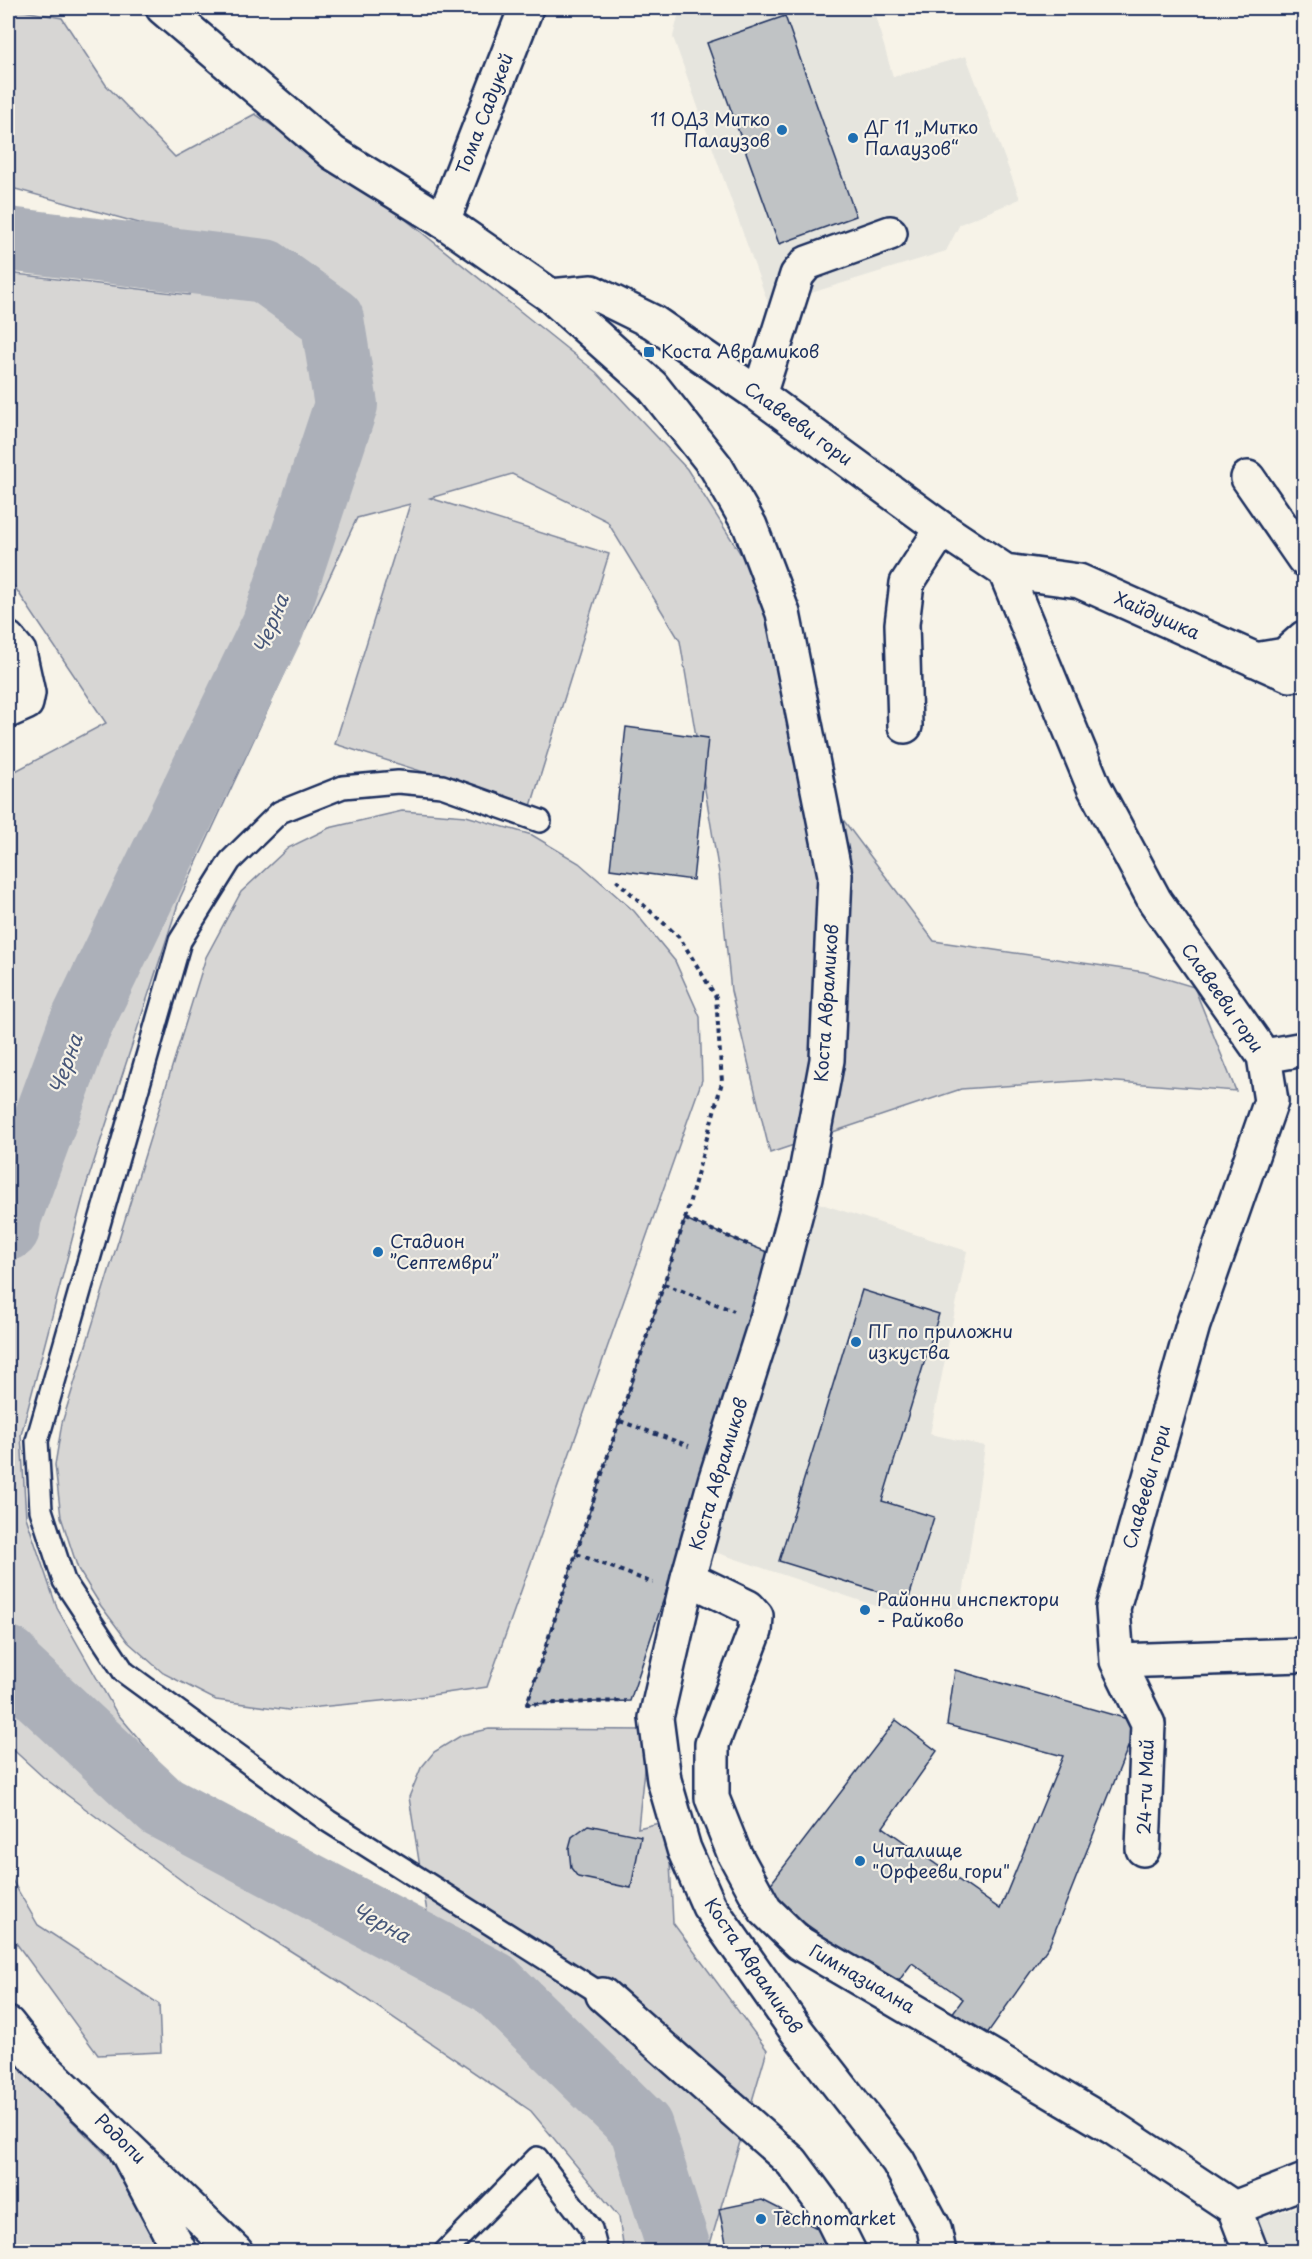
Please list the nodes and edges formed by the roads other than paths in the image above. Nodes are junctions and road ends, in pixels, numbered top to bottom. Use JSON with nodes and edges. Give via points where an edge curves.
{"nodes":[{"id":1,"x":163,"y":8,"type":"edge"},
{"id":2,"x":526,"y":8,"type":"edge"},
{"id":3,"x":443,"y":221,"type":"junction"},
{"id":4,"x":890,"y":233,"type":"dead end"},
{"id":5,"x":551,"y":296,"type":"junction"},
{"id":6,"x":759,"y":395,"type":"junction"},
{"id":7,"x":1248,"y":478,"type":"dead end"},
{"id":8,"x":942,"y":529,"type":"junction"},
{"id":9,"x":1305,"y":559,"type":"edge"},
{"id":10,"x":1005,"y":572,"type":"junction"},
{"id":11,"x":1305,"y":638,"type":"edge"},
{"id":12,"x":8,"y":639,"type":"edge"},
{"id":13,"x":1256,"y":660,"type":"junction"},
{"id":14,"x":1305,"y":673,"type":"edge"},
{"id":15,"x":8,"y":711,"type":"edge"},
{"id":16,"x":904,"y":726,"type":"dead end"},
{"id":17,"x":540,"y":821,"type":"dead end"},
{"id":18,"x":1305,"y":1049,"type":"edge"},
{"id":19,"x":1264,"y":1056,"type":"junction"},
{"id":20,"x":673,"y":1581,"type":"junction"},
{"id":21,"x":1305,"y":1655,"type":"edge"},
{"id":22,"x":1117,"y":1661,"type":"junction"},
{"id":23,"x":1143,"y":1849,"type":"dead end"},
{"id":24,"x":603,"y":1995,"type":"joint"},
{"id":25,"x":8,"y":2024,"type":"edge"},
{"id":26,"x":121,"y":2140,"type":"junction"},
{"id":27,"x":1305,"y":2181,"type":"edge"},
{"id":28,"x":1234,"y":2208,"type":"junction"},
{"id":29,"x":180,"y":2252,"type":"edge"},
{"id":30,"x":236,"y":2252,"type":"edge"},
{"id":31,"x":445,"y":2252,"type":"edge"},
{"id":32,"x":597,"y":2252,"type":"edge"},
{"id":33,"x":849,"y":2252,"type":"edge"},
{"id":34,"x":939,"y":2252,"type":"edge"},
{"id":35,"x":1251,"y":2252,"type":"edge"}],
"edges":[{"from":1,"to":3,"type":"street","name":"Коста Аврамиков","via":[[333,153]]},
{"from":2,"to":3,"type":"street","name":"Тома Садукей"},
{"from":3,"to":5,"type":"street","name":"Коста Аврамиков"},
{"from":4,"to":6,"type":"street","via":[[807,263],[796,275]]},
{"from":5,"to":6,"type":"street","name":"Славееви гори","via":[[592,292],[652,322]]},
{"from":5,"to":20,"type":"street","name":"Коста Аврамиков","via":[[652,386],[716,467],[750,526],[783,614],[835,875],[827,1060],[805,1178],[774,1296],[715,1481]]},
{"from":6,"to":8,"type":"street","name":"Славееви гори"},
{"from":7,"to":9,"type":"street"},
{"from":8,"to":10,"type":"street","name":"Славееви гори"},
{"from":8,"to":16,"type":"street","via":[[907,583],[902,624]]},
{"from":10,"to":13,"type":"street","name":"Хайдушка","via":[[1079,581]]},
{"from":10,"to":19,"type":"street","name":"Славееви гори","via":[[1105,808],[1155,901]]},
{"from":11,"to":13,"type":"street","via":[[1285,655]]},
{"from":12,"to":15,"type":"street","via":[[19,652],[28,693],[26,703]]},
{"from":13,"to":14,"type":"street","name":"Хайдушка","via":[[1290,675]]},
{"from":17,"to":24,"type":"lane","via":[[442,786],[398,782],[343,787],[280,812],[230,861],[180,941],[37,1441],[41,1510],[64,1581],[124,1672],[328,1821]]},
{"from":18,"to":19,"type":"street"},
{"from":19,"to":22,"type":"street","name":"Славееви гори","via":[[1271,1101],[1193,1325],[1113,1608]]},
{"from":20,"to":28,"type":"street","name":"Гимназиална","via":[[748,1607],[756,1616],[755,1630],[712,1744],[712,1798],[734,1853],[765,1910],[800,1943],[1112,2127]]},
{"from":20,"to":34,"type":"street","name":"Коста Аврамиков","via":[[656,1718],[664,1779],[684,1849],[710,1906],[796,2030],[898,2161],[934,2228]]},
{"from":21,"to":22,"type":"street"},
{"from":22,"to":23,"type":"street","name":"24-ти Май","via":[[1148,1724]]},
{"from":24,"to":33,"type":"street","via":[[792,2162],[829,2212]]},
{"from":25,"to":26,"type":"street","name":"Родопи","via":[[38,2062]]},
{"from":26,"to":29,"type":"street"},
{"from":26,"to":30,"type":"street","name":"Родопи"},
{"from":27,"to":28,"type":"street"},
{"from":28,"to":35,"type":"street"},
{"from":31,"to":32,"type":"lane","via":[[537,2158],[591,2229]]}]}
